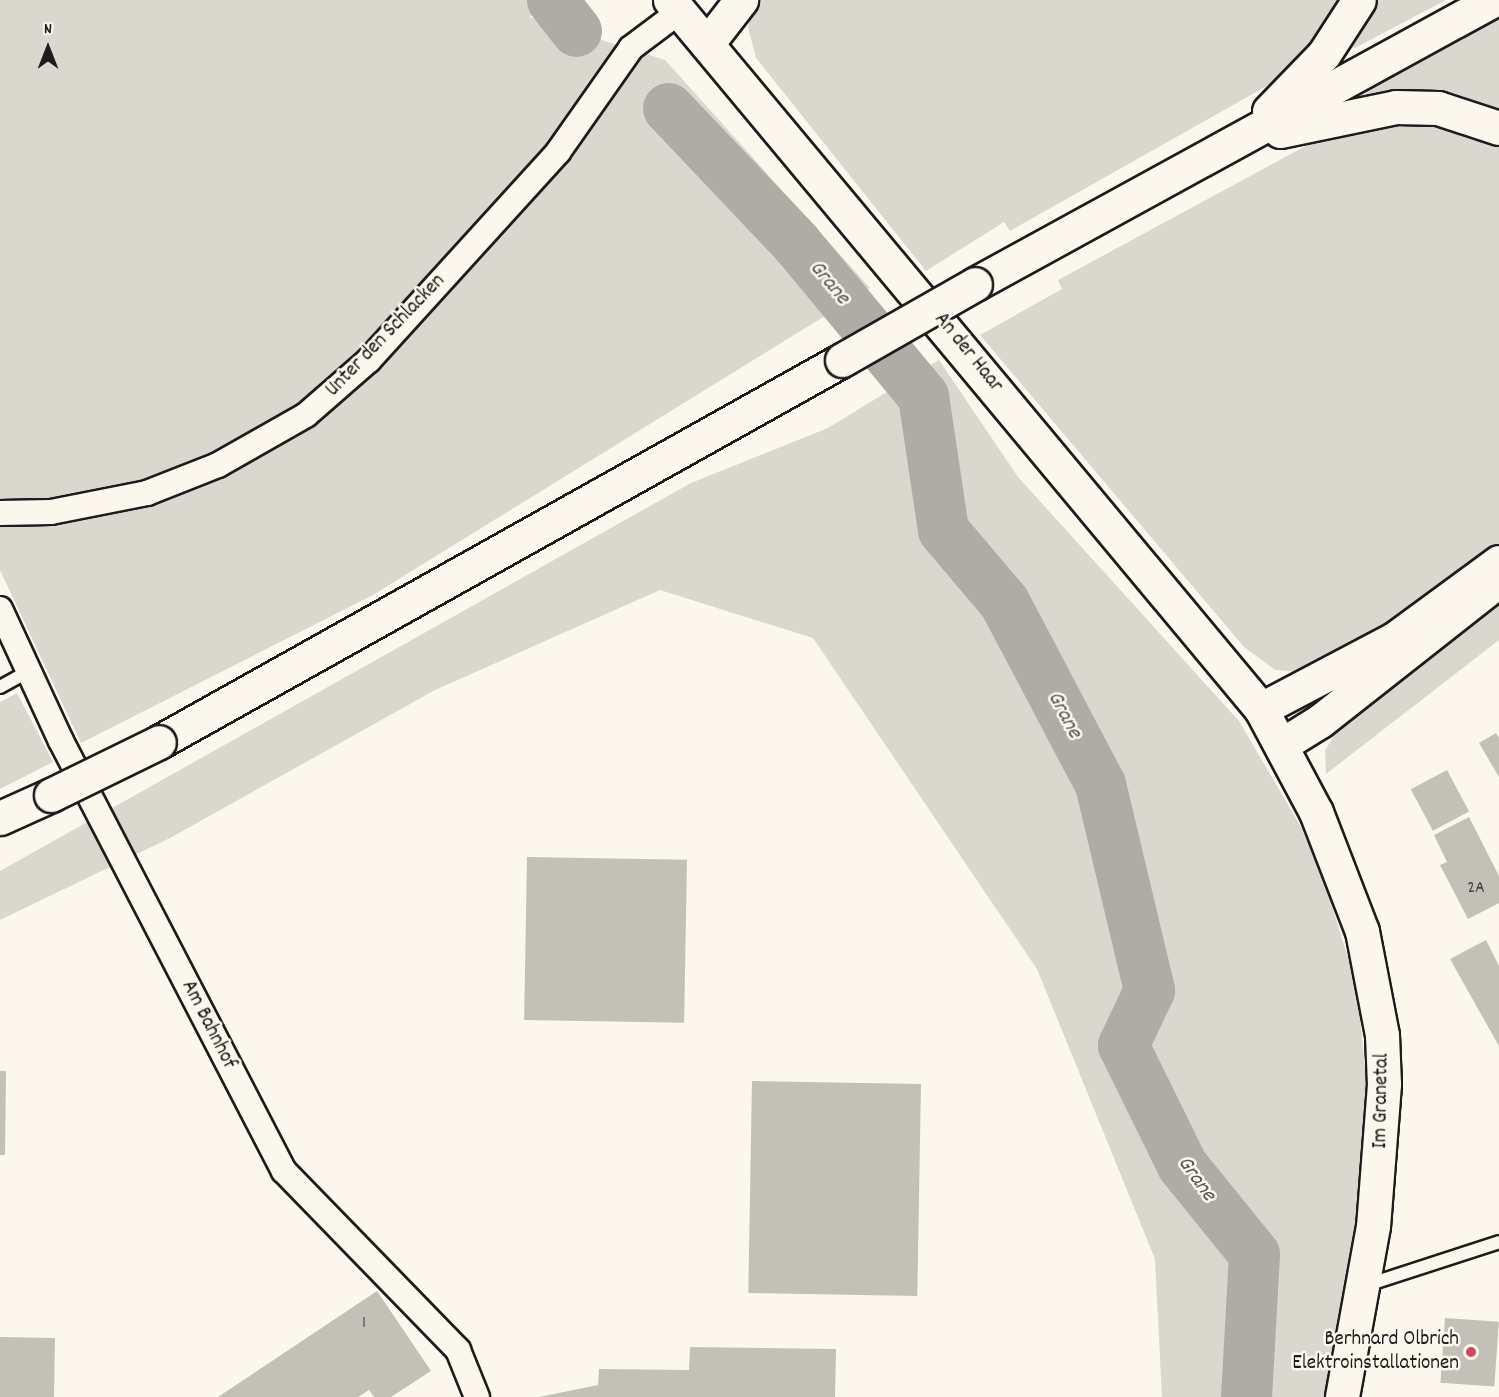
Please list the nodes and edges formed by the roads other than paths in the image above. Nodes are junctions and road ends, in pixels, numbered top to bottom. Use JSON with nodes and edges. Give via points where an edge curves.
{"nodes":[{"id":1,"x":741,"y":0,"type":"edge"},
{"id":2,"x":1359,"y":0,"type":"edge"},
{"id":3,"x":1493,"y":0,"type":"edge"},
{"id":4,"x":675,"y":6,"type":"edge"},
{"id":5,"x":707,"y":44,"type":"junction"},
{"id":6,"x":1499,"y":128,"type":"edge"},
{"id":7,"x":1237,"y":141,"type":"junction"},
{"id":8,"x":0,"y":513,"type":"edge"},
{"id":9,"x":1499,"y":562,"type":"edge"},
{"id":10,"x":1499,"y":580,"type":"edge"},
{"id":11,"x":0,"y":609,"type":"edge"},
{"id":12,"x":29,"y":671,"type":"junction"},
{"id":13,"x":0,"y":687,"type":"edge"},
{"id":14,"x":1261,"y":710,"type":"junction"},
{"id":15,"x":1283,"y":744,"type":"junction"},
{"id":16,"x":0,"y":818,"type":"edge"},
{"id":17,"x":1499,"y":1242,"type":"edge"},
{"id":18,"x":1363,"y":1286,"type":"junction"},
{"id":19,"x":477,"y":1397,"type":"edge"},
{"id":20,"x":1342,"y":1397,"type":"edge"}],
"edges":[{"from":1,"to":5,"type":"main road"},
{"from":2,"to":7,"type":"main road","via":[[1324,54]]},
{"from":3,"to":7,"type":"main road"},
{"from":4,"to":5,"type":"main road","name":"An der Haar"},
{"from":4,"to":8,"type":"street","name":"Unter den Schlacken","via":[[631,48],[558,152],[369,360],[306,415],[218,465],[147,493],[51,512]]},
{"from":5,"to":14,"type":"main road","name":"An der Haar"},
{"from":6,"to":7,"type":"main road","via":[[1438,108],[1396,107]]},
{"from":7,"to":16,"type":"main road","bridge":true,"via":[[159,742]]},
{"from":9,"to":14,"type":"main road","via":[[1394,639]]},
{"from":10,"to":15,"type":"main road","via":[[1320,721]]},
{"from":11,"to":12,"type":"street","name":"Am Bahnhof"},
{"from":12,"to":13,"type":"lane"},
{"from":12,"to":19,"type":"street","name":"Am Bahnhof","via":[[284,1171],[458,1350]]},
{"from":14,"to":15,"type":"main road","name":"An der Haar"},
{"from":15,"to":18,"type":"main road","name":"Im Granetal","via":[[1316,812],[1362,931],[1382,1035],[1381,1157]]},
{"from":17,"to":18,"type":"lane"},
{"from":18,"to":20,"type":"main road","name":"Im Granetal"}]}
